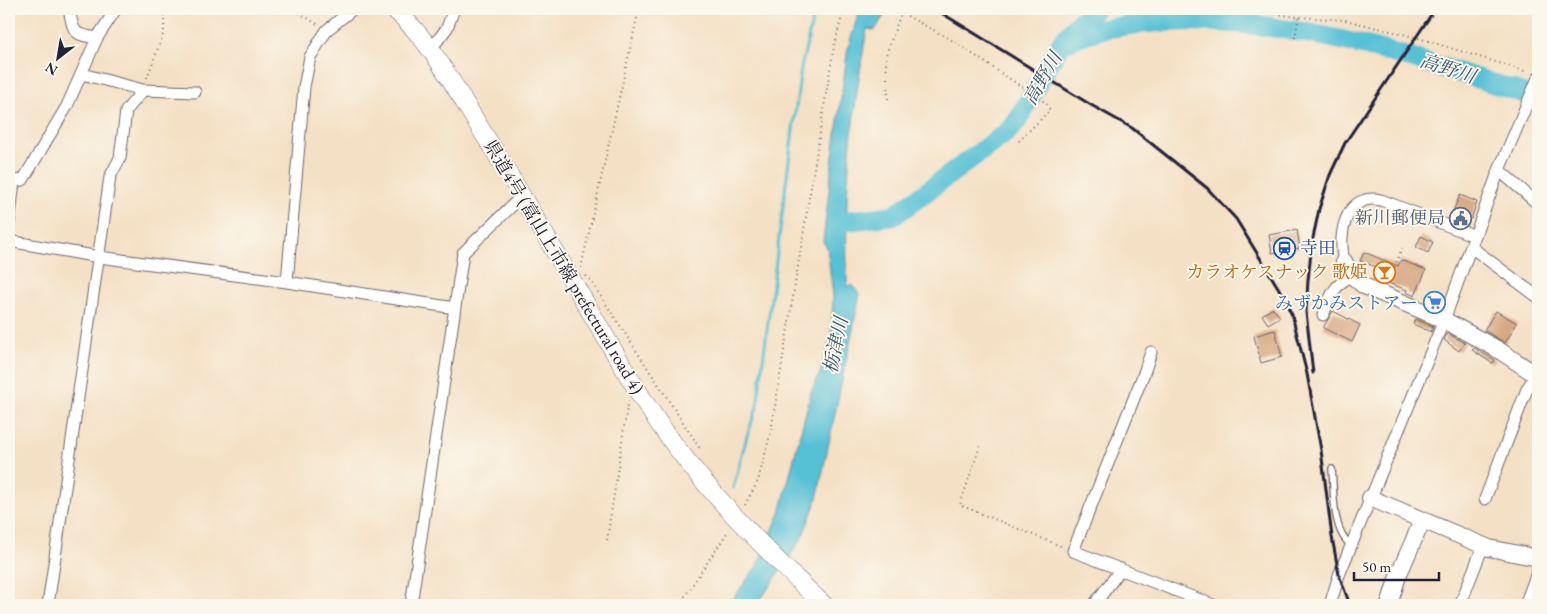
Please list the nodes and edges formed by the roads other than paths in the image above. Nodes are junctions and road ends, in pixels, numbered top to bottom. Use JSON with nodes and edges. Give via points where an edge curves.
{"nodes":[{"id":1,"x":69,"y":9,"type":"edge"},
{"id":2,"x":116,"y":9,"type":"edge"},
{"id":3,"x":353,"y":9,"type":"edge"},
{"id":4,"x":394,"y":9,"type":"edge"},
{"id":5,"x":454,"y":9,"type":"edge"},
{"id":6,"x":97,"y":38,"type":"junction"},
{"id":7,"x":431,"y":49,"type":"junction"},
{"id":8,"x":82,"y":74,"type":"junction"},
{"id":9,"x":1535,"y":76,"type":"edge"},
{"id":10,"x":143,"y":90,"type":"junction"},
{"id":11,"x":195,"y":92,"type":"dead end"},
{"id":12,"x":1499,"y":170,"type":"junction"},
{"id":13,"x":12,"y":181,"type":"edge"},
{"id":14,"x":522,"y":196,"type":"junction"},
{"id":15,"x":1538,"y":204,"type":"edge"},
{"id":16,"x":9,"y":224,"type":"edge"},
{"id":17,"x":9,"y":241,"type":"edge"},
{"id":18,"x":1473,"y":242,"type":"junction"},
{"id":19,"x":99,"y":257,"type":"junction"},
{"id":20,"x":1347,"y":268,"type":"junction"},
{"id":21,"x":287,"y":282,"type":"junction"},
{"id":22,"x":1538,"y":297,"type":"edge"},
{"id":23,"x":455,"y":308,"type":"junction"},
{"id":24,"x":1323,"y":315,"type":"dead end"},
{"id":25,"x":1444,"y":320,"type":"junction"},
{"id":26,"x":1151,"y":352,"type":"dead end"},
{"id":27,"x":1537,"y":375,"type":"edge"},
{"id":28,"x":1332,"y":469,"type":"dead end"},
{"id":29,"x":1370,"y":498,"type":"junction"},
{"id":30,"x":1485,"y":499,"type":"dead end"},
{"id":31,"x":1422,"y":521,"type":"junction"},
{"id":32,"x":1351,"y":545,"type":"junction"},
{"id":33,"x":1483,"y":546,"type":"junction"},
{"id":34,"x":1538,"y":558,"type":"edge"},
{"id":35,"x":1121,"y":569,"type":"junction"},
{"id":36,"x":1538,"y":570,"type":"edge"},
{"id":37,"x":48,"y":605,"type":"edge"},
{"id":38,"x":411,"y":605,"type":"edge"},
{"id":39,"x":824,"y":605,"type":"edge"},
{"id":40,"x":1094,"y":605,"type":"edge"},
{"id":41,"x":1213,"y":605,"type":"edge"},
{"id":42,"x":1330,"y":605,"type":"edge"},
{"id":43,"x":1388,"y":605,"type":"edge"},
{"id":44,"x":1460,"y":605,"type":"edge"},
{"id":45,"x":1525,"y":605,"type":"edge"}],
"edges":[{"from":1,"to":6,"type":"street","via":[[73,29],[80,35]]},
{"from":2,"to":6,"type":"street"},
{"from":3,"to":21,"type":"street","via":[[327,30],[310,57],[304,88]]},
{"from":4,"to":7,"type":"main road","name":"県道4号 (富山上市線 prefectural road 4)"},
{"from":5,"to":7,"type":"street","via":[[447,28]]},
{"from":6,"to":8,"type":"street"},
{"from":7,"to":14,"type":"main road","name":"県道4号 (富山上市線 prefectural road 4)"},
{"from":8,"to":10,"type":"street"},
{"from":8,"to":13,"type":"street","via":[[23,180]]},
{"from":9,"to":12,"type":"street","via":[[1527,105]]},
{"from":10,"to":11,"type":"street"},
{"from":10,"to":19,"type":"street","via":[[126,111],[120,158],[110,177]]},
{"from":12,"to":15,"type":"street"},
{"from":12,"to":18,"type":"street"},
{"from":13,"to":16,"type":"street"},
{"from":14,"to":23,"type":"street","via":[[464,253]]},
{"from":14,"to":39,"type":"main road","name":"県道4号 (富山上市線 prefectural road 4)","via":[[581,281],[631,380],[677,448],[715,497]]},
{"from":17,"to":19,"type":"street"},
{"from":18,"to":20,"type":"street","via":[[1381,200],[1363,199],[1348,214],[1342,239]]},
{"from":18,"to":22,"type":"street"},
{"from":18,"to":25,"type":"street"},
{"from":19,"to":21,"type":"street"},
{"from":19,"to":37,"type":"street"},
{"from":20,"to":24,"type":"street"},
{"from":20,"to":25,"type":"street","via":[[1364,286]]},
{"from":21,"to":23,"type":"street"},
{"from":23,"to":38,"type":"street"},
{"from":25,"to":27,"type":"street","via":[[1497,348]]},
{"from":25,"to":29,"type":"street"},
{"from":26,"to":35,"type":"street","via":[[1073,551]]},
{"from":27,"to":30,"type":"street","via":[[1527,389]]},
{"from":28,"to":32,"type":"lane","via":[[1338,527],[1345,541]]},
{"from":29,"to":31,"type":"street"},
{"from":29,"to":32,"type":"street"},
{"from":31,"to":33,"type":"street"},
{"from":31,"to":43,"type":"street"},
{"from":32,"to":42,"type":"street"},
{"from":33,"to":34,"type":"street"},
{"from":33,"to":44,"type":"street"},
{"from":35,"to":40,"type":"street"},
{"from":35,"to":41,"type":"street"},
{"from":36,"to":45,"type":"street"}]}
